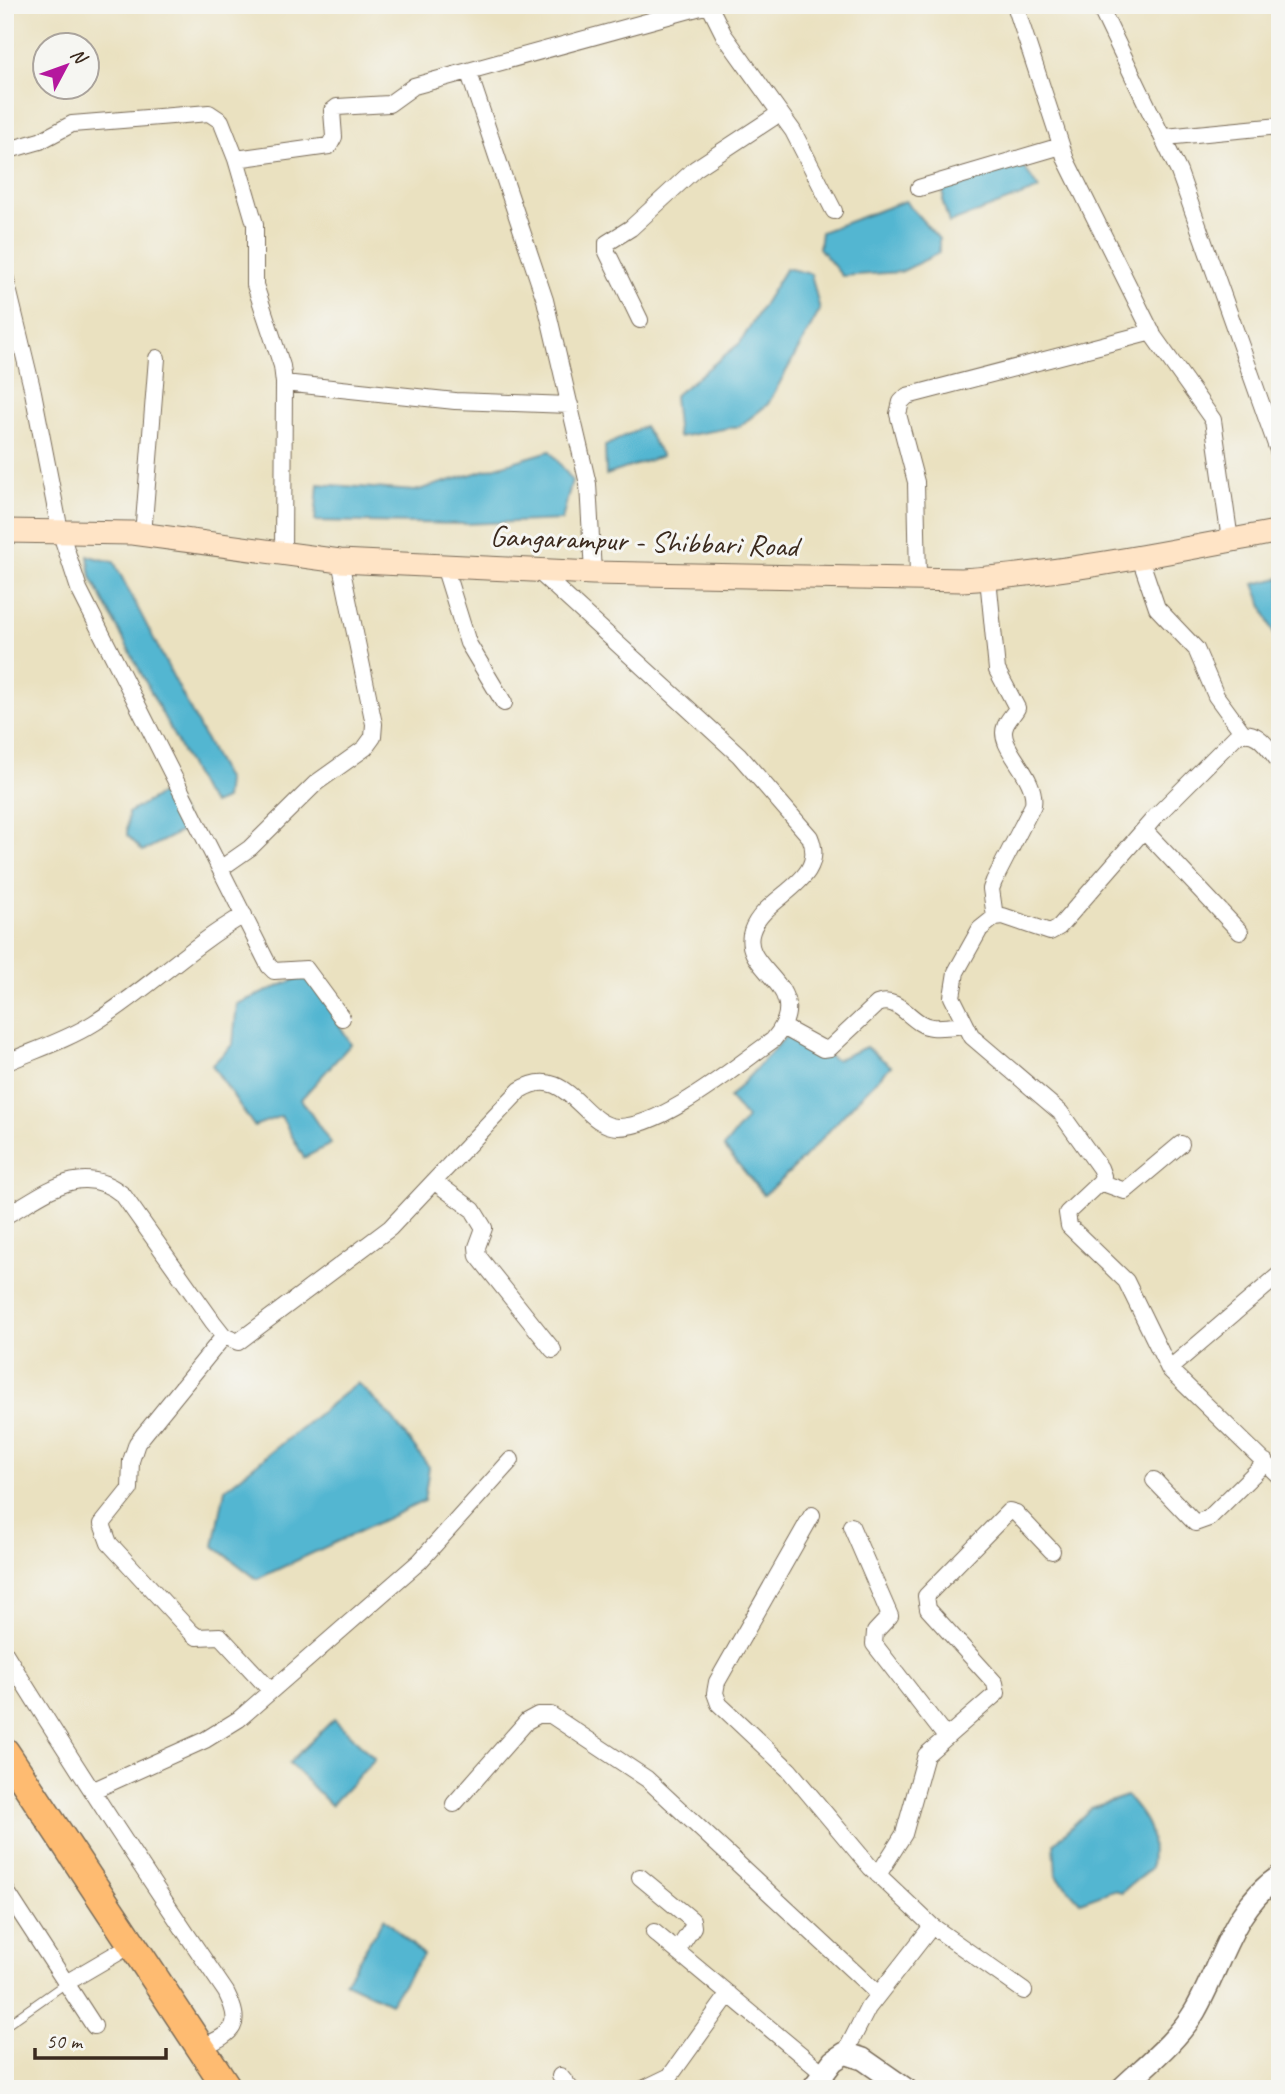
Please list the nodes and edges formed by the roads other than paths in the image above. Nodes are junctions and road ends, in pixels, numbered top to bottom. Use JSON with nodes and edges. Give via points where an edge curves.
{"nodes":[{"id":1,"x":708,"y":5,"type":"edge"},
{"id":2,"x":1015,"y":5,"type":"edge"},
{"id":3,"x":1099,"y":5,"type":"edge"},
{"id":4,"x":469,"y":73,"type":"junction"},
{"id":5,"x":780,"y":113,"type":"junction"},
{"id":6,"x":1280,"y":126,"type":"edge"},
{"id":7,"x":1165,"y":137,"type":"junction"},
{"id":8,"x":1061,"y":146,"type":"junction"},
{"id":9,"x":5,"y":151,"type":"edge"},
{"id":10,"x":236,"y":159,"type":"junction"},
{"id":11,"x":919,"y":188,"type":"dead end"},
{"id":12,"x":834,"y":211,"type":"dead end"},
{"id":13,"x":5,"y":276,"type":"edge"},
{"id":14,"x":640,"y":320,"type":"dead end"},
{"id":15,"x":1152,"y":332,"type":"junction"},
{"id":16,"x":157,"y":358,"type":"dead end"},
{"id":17,"x":284,"y":383,"type":"junction"},
{"id":18,"x":570,"y":405,"type":"junction"},
{"id":19,"x":1280,"y":456,"type":"edge"},
{"id":20,"x":5,"y":531,"type":"edge"},
{"id":21,"x":60,"y":531,"type":"junction"},
{"id":22,"x":1280,"y":531,"type":"edge"},
{"id":23,"x":143,"y":534,"type":"junction"},
{"id":24,"x":1230,"y":540,"type":"junction"},
{"id":25,"x":283,"y":554,"type":"junction"},
{"id":26,"x":1140,"y":558,"type":"junction"},
{"id":27,"x":340,"y":561,"type":"junction"},
{"id":28,"x":444,"y":566,"type":"junction"},
{"id":29,"x":538,"y":571,"type":"junction"},
{"id":30,"x":593,"y":573,"type":"junction"},
{"id":31,"x":988,"y":578,"type":"junction"},
{"id":32,"x":918,"y":579,"type":"junction"},
{"id":33,"x":504,"y":703,"type":"dead end"},
{"id":34,"x":1242,"y":733,"type":"junction"},
{"id":35,"x":1280,"y":763,"type":"edge"},
{"id":36,"x":1144,"y":830,"type":"junction"},
{"id":37,"x":220,"y":869,"type":"junction"},
{"id":38,"x":244,"y":915,"type":"junction"},
{"id":39,"x":995,"y":917,"type":"junction"},
{"id":40,"x":1240,"y":932,"type":"dead end"},
{"id":41,"x":342,"y":1018,"type":"dead end"},
{"id":42,"x":966,"y":1025,"type":"junction"},
{"id":43,"x":783,"y":1027,"type":"junction"},
{"id":44,"x":5,"y":1063,"type":"edge"},
{"id":45,"x":1181,"y":1144,"type":"dead end"},
{"id":46,"x":435,"y":1182,"type":"junction"},
{"id":47,"x":1100,"y":1182,"type":"junction"},
{"id":48,"x":5,"y":1216,"type":"edge"},
{"id":49,"x":1280,"y":1274,"type":"edge"},
{"id":50,"x":225,"y":1336,"type":"junction"},
{"id":51,"x":553,"y":1350,"type":"dead end"},
{"id":52,"x":1169,"y":1369,"type":"junction"},
{"id":53,"x":511,"y":1460,"type":"dead end"},
{"id":54,"x":1266,"y":1462,"type":"junction"},
{"id":55,"x":1280,"y":1477,"type":"edge"},
{"id":56,"x":1154,"y":1480,"type":"dead end"},
{"id":57,"x":812,"y":1516,"type":"dead end"},
{"id":58,"x":851,"y":1526,"type":"dead end"},
{"id":59,"x":1052,"y":1551,"type":"dead end"},
{"id":60,"x":5,"y":1653,"type":"edge"},
{"id":61,"x":271,"y":1691,"type":"junction"},
{"id":62,"x":946,"y":1737,"type":"junction"},
{"id":63,"x":5,"y":1752,"type":"edge"},
{"id":64,"x":5,"y":1778,"type":"edge"},
{"id":65,"x":94,"y":1790,"type":"junction"},
{"id":66,"x":454,"y":1804,"type":"dead end"},
{"id":67,"x":878,"y":1875,"type":"junction"},
{"id":68,"x":1280,"y":1876,"type":"edge"},
{"id":69,"x":640,"y":1877,"type":"dead end"},
{"id":70,"x":7,"y":1896,"type":"edge"},
{"id":71,"x":932,"y":1927,"type":"junction"},
{"id":72,"x":654,"y":1932,"type":"dead end"},
{"id":73,"x":119,"y":1951,"type":"junction"},
{"id":74,"x":677,"y":1951,"type":"junction"},
{"id":75,"x":66,"y":1983,"type":"junction"},
{"id":76,"x":1024,"y":1991,"type":"dead end"},
{"id":77,"x":729,"y":1994,"type":"junction"},
{"id":78,"x":878,"y":1994,"type":"junction"},
{"id":79,"x":5,"y":2026,"type":"edge"},
{"id":80,"x":94,"y":2026,"type":"dead end"},
{"id":81,"x":201,"y":2048,"type":"junction"},
{"id":82,"x":845,"y":2053,"type":"junction"},
{"id":83,"x":818,"y":2081,"type":"edge"},
{"id":84,"x":209,"y":2089,"type":"edge"},
{"id":85,"x":228,"y":2089,"type":"edge"},
{"id":86,"x":643,"y":2089,"type":"edge"},
{"id":87,"x":906,"y":2089,"type":"edge"},
{"id":88,"x":1121,"y":2089,"type":"edge"}],
"edges":[{"from":1,"to":4,"type":"street"},
{"from":1,"to":5,"type":"street"},
{"from":2,"to":8,"type":"street"},
{"from":3,"to":7,"type":"street"},
{"from":4,"to":10,"type":"street","via":[[414,86],[389,104],[334,108],[334,138],[329,146]]},
{"from":4,"to":18,"type":"street","via":[[545,300]]},
{"from":5,"to":12,"type":"street"},
{"from":5,"to":14,"type":"street","via":[[695,169],[631,228],[607,243],[607,252]]},
{"from":6,"to":7,"type":"street"},
{"from":7,"to":19,"type":"street"},
{"from":8,"to":11,"type":"street"},
{"from":8,"to":15,"type":"street"},
{"from":9,"to":10,"type":"street","via":[[40,141],[72,124],[209,113],[221,121]]},
{"from":10,"to":17,"type":"street","via":[[255,223],[255,285]]},
{"from":13,"to":21,"type":"street"},
{"from":15,"to":24,"type":"street","via":[[1213,419]]},
{"from":15,"to":32,"type":"street","via":[[901,402],[898,414],[918,501]]},
{"from":16,"to":23,"type":"street"},
{"from":17,"to":18,"type":"street","via":[[455,401]]},
{"from":17,"to":25,"type":"street"},
{"from":18,"to":30,"type":"street","via":[[588,484]]},
{"from":20,"to":21,"type":"main road","name":"Gangarampur - Shibbari Road"},
{"from":21,"to":23,"type":"main road","name":"Gangarampur - Shibbari Road"},
{"from":21,"to":37,"type":"street","via":[[79,589]]},
{"from":22,"to":24,"type":"main road","name":"Gangarampur - Shibbari Road"},
{"from":23,"to":25,"type":"main road","name":"Gangarampur - Shibbari Road"},
{"from":24,"to":26,"type":"main road","name":"Gangarampur - Shibbari Road"},
{"from":25,"to":27,"type":"main road","name":"Gangarampur - Shibbari Road"},
{"from":26,"to":31,"type":"main road","name":"Gangarampur - Shibbari Road"},
{"from":26,"to":34,"type":"street","via":[[1157,608],[1196,649],[1216,696]]},
{"from":27,"to":28,"type":"main road","name":"Gangarampur - Shibbari Road"},
{"from":27,"to":37,"type":"street","via":[[373,737],[365,748],[294,801],[250,848]]},
{"from":28,"to":29,"type":"main road","name":"Gangarampur - Shibbari Road"},
{"from":28,"to":33,"type":"street","via":[[468,643]]},
{"from":29,"to":30,"type":"main road","name":"Gangarampur - Shibbari Road"},
{"from":29,"to":43,"type":"street","via":[[739,755],[810,837],[816,851],[813,865],[758,920],[750,943],[785,994],[788,1006]]},
{"from":30,"to":32,"type":"main road","name":"Gangarampur - Shibbari Road"},
{"from":31,"to":32,"type":"main road","name":"Gangarampur - Shibbari Road"},
{"from":31,"to":39,"type":"street","via":[[998,670],[1017,708],[1005,725],[1004,738],[1035,794],[991,889]]},
{"from":34,"to":35,"type":"street","via":[[1263,741]]},
{"from":34,"to":36,"type":"street"},
{"from":36,"to":39,"type":"street","via":[[1059,927],[1050,932]]},
{"from":36,"to":40,"type":"street"},
{"from":37,"to":38,"type":"street"},
{"from":38,"to":41,"type":"street","via":[[274,971],[306,969]]},
{"from":38,"to":44,"type":"street","via":[[211,933],[155,981],[95,1022]]},
{"from":39,"to":42,"type":"street","via":[[980,929],[951,984],[952,997]]},
{"from":42,"to":43,"type":"street","via":[[932,1027],[885,1001],[830,1048],[823,1049]]},
{"from":42,"to":47,"type":"street","via":[[982,1048],[1068,1121],[1100,1168]]},
{"from":43,"to":46,"type":"street","via":[[773,1040],[678,1106],[631,1124],[617,1127],[604,1122],[558,1086],[530,1084]]},
{"from":45,"to":47,"type":"street","via":[[1125,1191]]},
{"from":46,"to":50,"type":"street","via":[[390,1228],[250,1336],[237,1342]]},
{"from":46,"to":51,"type":"street","via":[[480,1218],[484,1228],[478,1256]]},
{"from":47,"to":52,"type":"street","via":[[1067,1213],[1066,1221],[1126,1281]]},
{"from":48,"to":50,"type":"street","via":[[79,1178],[111,1185],[123,1195]]},
{"from":49,"to":52,"type":"street"},
{"from":50,"to":61,"type":"street","via":[[137,1443],[130,1489],[102,1524],[109,1542],[191,1632],[197,1637],[220,1636]]},
{"from":52,"to":54,"type":"street"},
{"from":53,"to":61,"type":"street","via":[[419,1561]]},
{"from":54,"to":55,"type":"street"},
{"from":54,"to":56,"type":"street","via":[[1209,1518],[1195,1523]]},
{"from":57,"to":67,"type":"street","via":[[717,1682],[715,1693],[727,1714],[789,1770]]},
{"from":58,"to":62,"type":"street","via":[[890,1616],[874,1632],[874,1644]]},
{"from":59,"to":62,"type":"street","via":[[1009,1511],[926,1596],[928,1609],[998,1689]]},
{"from":60,"to":65,"type":"street"},
{"from":61,"to":65,"type":"street","via":[[223,1730]]},
{"from":62,"to":67,"type":"street","via":[[923,1761],[904,1834]]},
{"from":63,"to":81,"type":"highway"},
{"from":64,"to":73,"type":"highway"},
{"from":65,"to":81,"type":"street","via":[[236,2012],[235,2025],[228,2034]]},
{"from":66,"to":78,"type":"street","via":[[527,1721],[551,1715],[647,1779]]},
{"from":67,"to":71,"type":"street"},
{"from":68,"to":88,"type":"street","via":[[1265,1885],[1246,1908],[1194,2014]]},
{"from":69,"to":74,"type":"street","via":[[692,1920],[693,1927]]},
{"from":70,"to":75,"type":"street"},
{"from":71,"to":76,"type":"street"},
{"from":71,"to":78,"type":"street"},
{"from":72,"to":74,"type":"street"},
{"from":73,"to":75,"type":"street"},
{"from":73,"to":84,"type":"highway"},
{"from":74,"to":77,"type":"street"},
{"from":75,"to":79,"type":"lane"},
{"from":75,"to":80,"type":"street"},
{"from":77,"to":83,"type":"street"},
{"from":77,"to":86,"type":"street","via":[[670,2076]]},
{"from":78,"to":82,"type":"street"},
{"from":81,"to":85,"type":"highway"},
{"from":82,"to":83,"type":"street"},
{"from":82,"to":87,"type":"street","via":[[863,2059]]}]}
